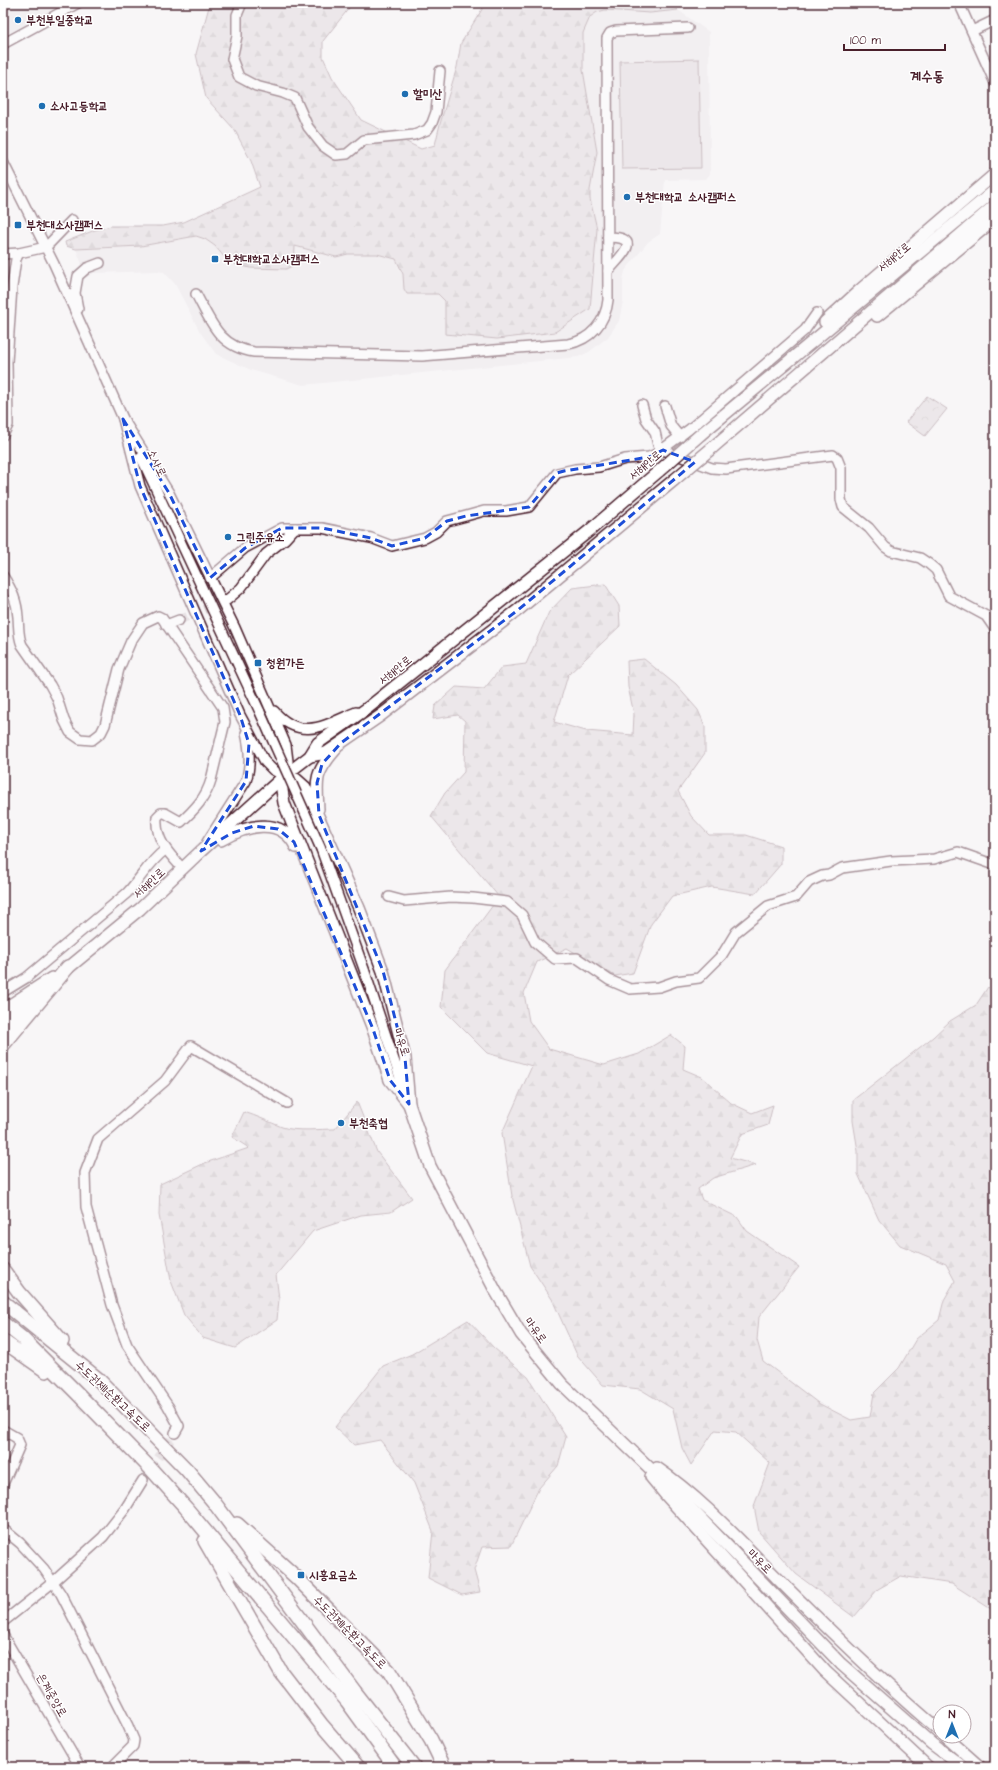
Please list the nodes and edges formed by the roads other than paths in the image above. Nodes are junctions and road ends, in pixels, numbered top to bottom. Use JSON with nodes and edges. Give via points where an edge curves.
{"nodes":[{"id":1,"x":78,"y":3,"type":"edge"},
{"id":2,"x":242,"y":3,"type":"edge"},
{"id":3,"x":959,"y":3,"type":"edge"},
{"id":4,"x":995,"y":20,"type":"edge"},
{"id":5,"x":688,"y":28,"type":"dead end"},
{"id":6,"x":972,"y":31,"type":"junction"},
{"id":7,"x":3,"y":44,"type":"edge"},
{"id":8,"x":440,"y":70,"type":"dead end"},
{"id":9,"x":995,"y":83,"type":"edge"},
{"id":10,"x":3,"y":162,"type":"edge"},
{"id":11,"x":995,"y":174,"type":"edge"},
{"id":12,"x":995,"y":190,"type":"edge"},
{"id":13,"x":995,"y":205,"type":"edge"},
{"id":14,"x":995,"y":219,"type":"edge"},
{"id":15,"x":72,"y":220,"type":"dead end"},
{"id":16,"x":608,"y":237,"type":"junction"},
{"id":17,"x":46,"y":247,"type":"junction"},
{"id":18,"x":19,"y":253,"type":"junction"},
{"id":19,"x":3,"y":254,"type":"edge"},
{"id":20,"x":100,"y":263,"type":"dead end"},
{"id":21,"x":608,"y":271,"type":"junction"},
{"id":22,"x":196,"y":294,"type":"dead end"},
{"id":23,"x":817,"y":313,"type":"dead end"},
{"id":24,"x":81,"y":324,"type":"junction"},
{"id":25,"x":773,"y":374,"type":"junction"},
{"id":26,"x":784,"y":386,"type":"junction"},
{"id":27,"x":642,"y":405,"type":"dead end"},
{"id":28,"x":665,"y":406,"type":"dead end"},
{"id":29,"x":123,"y":419,"type":"junction"},
{"id":30,"x":3,"y":435,"type":"edge"},
{"id":31,"x":680,"y":437,"type":"junction"},
{"id":32,"x":663,"y":450,"type":"junction"},
{"id":33,"x":295,"y":528,"type":"junction"},
{"id":34,"x":3,"y":576,"type":"edge"},
{"id":35,"x":210,"y":578,"type":"junction"},
{"id":36,"x":227,"y":600,"type":"tunnel mouth"},
{"id":37,"x":179,"y":620,"type":"tunnel mouth"},
{"id":38,"x":166,"y":625,"type":"junction"},
{"id":39,"x":995,"y":629,"type":"edge"},
{"id":40,"x":268,"y":704,"type":"junction"},
{"id":41,"x":369,"y":707,"type":"junction"},
{"id":42,"x":240,"y":715,"type":"junction"},
{"id":43,"x":341,"y":743,"type":"junction"},
{"id":44,"x":310,"y":756,"type":"junction"},
{"id":45,"x":286,"y":775,"type":"junction"},
{"id":46,"x":319,"y":815,"type":"junction"},
{"id":47,"x":165,"y":850,"type":"junction"},
{"id":48,"x":201,"y":851,"type":"junction"},
{"id":49,"x":995,"y":864,"type":"edge"},
{"id":50,"x":183,"y":869,"type":"junction"},
{"id":51,"x":315,"y":886,"type":"junction"},
{"id":52,"x":389,"y":897,"type":"dead end"},
{"id":53,"x":68,"y":968,"type":"junction"},
{"id":54,"x":3,"y":992,"type":"edge"},
{"id":55,"x":4,"y":1018,"type":"edge"},
{"id":56,"x":3,"y":1045,"type":"edge"},
{"id":57,"x":286,"y":1104,"type":"dead end"},
{"id":58,"x":409,"y":1104,"type":"junction"},
{"id":59,"x":3,"y":1270,"type":"edge"},
{"id":60,"x":3,"y":1284,"type":"edge"},
{"id":61,"x":3,"y":1302,"type":"edge"},
{"id":62,"x":3,"y":1324,"type":"edge"},
{"id":63,"x":48,"y":1326,"type":"junction"},
{"id":64,"x":3,"y":1341,"type":"edge"},
{"id":65,"x":98,"y":1379,"type":"junction"},
{"id":66,"x":77,"y":1393,"type":"junction"},
{"id":67,"x":3,"y":1430,"type":"edge"},
{"id":68,"x":175,"y":1433,"type":"tunnel mouth"},
{"id":69,"x":630,"y":1450,"type":"junction"},
{"id":70,"x":143,"y":1480,"type":"tunnel mouth"},
{"id":71,"x":3,"y":1484,"type":"edge"},
{"id":72,"x":213,"y":1500,"type":"junction"},
{"id":73,"x":186,"y":1508,"type":"junction"},
{"id":74,"x":3,"y":1529,"type":"edge"},
{"id":75,"x":52,"y":1583,"type":"junction"},
{"id":76,"x":3,"y":1622,"type":"edge"},
{"id":77,"x":3,"y":1635,"type":"edge"},
{"id":78,"x":932,"y":1724,"type":"edge"},
{"id":79,"x":955,"y":1744,"type":"edge"},
{"id":80,"x":80,"y":1767,"type":"edge"},
{"id":81,"x":112,"y":1767,"type":"edge"},
{"id":82,"x":358,"y":1767,"type":"edge"},
{"id":83,"x":395,"y":1767,"type":"edge"},
{"id":84,"x":414,"y":1767,"type":"edge"},
{"id":85,"x":444,"y":1767,"type":"edge"},
{"id":86,"x":928,"y":1767,"type":"edge"},
{"id":87,"x":963,"y":1767,"type":"edge"},
{"id":88,"x":980,"y":1767,"type":"edge"}],
"edges":[{"from":1,"to":7,"type":"street"},
{"from":2,"to":8,"type":"street","via":[[236,15],[232,59],[239,77],[256,86],[295,98],[308,127],[323,146],[336,155],[348,154],[364,140],[414,135],[426,130],[432,124],[436,112]]},
{"from":3,"to":6,"type":"street"},
{"from":4,"to":6,"type":"street"},
{"from":5,"to":16,"type":"street","via":[[616,31],[610,33],[607,38]]},
{"from":6,"to":9,"type":"street"},
{"from":10,"to":17,"type":"street","name":"소사로"},
{"from":11,"to":25,"type":"main road","via":[[860,290],[807,338]]},
{"from":12,"to":25,"type":"main road","name":"서해안로"},
{"from":13,"to":26,"type":"main road","name":"서해안로"},
{"from":14,"to":26,"type":"main road","via":[[840,346]]},
{"from":15,"to":17,"type":"street"},
{"from":16,"to":21,"type":"street"},
{"from":16,"to":21,"type":"street","via":[[622,238],[627,241],[627,245],[626,250]]},
{"from":17,"to":18,"type":"street"},
{"from":17,"to":24,"type":"street","name":"소사로"},
{"from":18,"to":19,"type":"street"},
{"from":18,"to":30,"type":"street","via":[[12,287],[7,362],[8,425]]},
{"from":20,"to":24,"type":"street","via":[[87,268],[78,276],[75,293]]},
{"from":21,"to":22,"type":"street","via":[[608,300],[604,318],[594,331],[579,341],[437,355],[262,353],[243,350],[232,346],[219,335]]},
{"from":23,"to":31,"type":"street","via":[[805,330]]},
{"from":24,"to":29,"type":"street","name":"소사로"},
{"from":25,"to":41,"type":"main road","name":"서해안로","bridge":true,"via":[[589,531]]},
{"from":26,"to":43,"type":"main road","name":"서해안로","bridge":true,"via":[[518,610]]},
{"from":27,"to":32,"type":"street","via":[[646,418],[655,432],[658,445]]},
{"from":28,"to":31,"type":"street","via":[[671,426]]},
{"from":29,"to":35,"type":"street","via":[[169,492]]},
{"from":29,"to":42,"type":"street","via":[[140,486]]},
{"from":29,"to":45,"type":"street","name":"소사로","bridge":true,"via":[[260,712]]},
{"from":31,"to":32,"type":"street"},
{"from":32,"to":33,"type":"street","via":[[649,457],[564,471],[557,474],[529,507],[484,511],[453,519],[425,538],[392,546],[371,538],[322,528]]},
{"from":32,"to":39,"type":"street","via":[[712,468],[726,469],[833,455],[841,468],[843,507],[869,528],[891,551],[920,558],[929,564],[936,570],[949,596],[986,616]]},
{"from":33,"to":35,"type":"street","via":[[282,528],[245,548]]},
{"from":33,"to":36,"type":"street","via":[[266,554],[241,588]]},
{"from":34,"to":38,"type":"street","via":[[15,598],[22,645],[50,685],[70,732],[80,739],[95,739],[104,728],[119,669],[131,641],[143,623],[158,616]]},
{"from":35,"to":40,"type":"street"},
{"from":37,"to":38,"type":"street"},
{"from":38,"to":47,"type":"street","via":[[223,708],[226,717],[209,786],[200,803],[181,822],[165,813],[157,817],[158,830]]},
{"from":40,"to":41,"type":"street","via":[[292,726],[305,730]]},
{"from":40,"to":45,"type":"street","via":[[286,745]]},
{"from":41,"to":44,"type":"main road","name":"서해안로","via":[[318,743]]},
{"from":42,"to":45,"type":"street","via":[[265,762],[273,770]]},
{"from":42,"to":48,"type":"street","via":[[249,744],[249,770],[246,781]]},
{"from":43,"to":44,"type":"main road","name":"서해안로","via":[[326,753]]},
{"from":43,"to":46,"type":"main road","via":[[322,764],[319,773]]},
{"from":44,"to":45,"type":"main road","name":"서해안로"},
{"from":45,"to":46,"type":"main road","via":[[305,787]]},
{"from":45,"to":48,"type":"main road","name":"서해안로"},
{"from":45,"to":51,"type":"main road","via":[[282,790],[284,803]]},
{"from":45,"to":58,"type":"street","name":"마유로","bridge":true,"via":[[321,849]]},
{"from":46,"to":58,"type":"main road","via":[[359,908],[382,971],[405,1058]]},
{"from":47,"to":50,"type":"street"},
{"from":47,"to":54,"type":"street","via":[[157,856],[127,893],[26,978]]},
{"from":48,"to":50,"type":"main road","name":"서해안로"},
{"from":48,"to":51,"type":"main road","via":[[242,829],[254,826],[278,829],[294,842]]},
{"from":49,"to":52,"type":"street","via":[[958,852],[934,859],[890,861],[842,868],[809,882],[796,897],[768,906],[756,915],[736,932],[722,955],[699,978],[676,981],[659,987],[630,989],[609,980],[577,958],[555,958],[535,942],[522,915],[507,902],[451,897],[404,901]]},
{"from":50,"to":53,"type":"main road","name":"서해안로","via":[[140,909]]},
{"from":51,"to":58,"type":"main road","via":[[373,1029],[390,1080]]},
{"from":53,"to":55,"type":"main road","name":"서해안로"},
{"from":53,"to":55,"type":"highway","via":[[19,1002]]},
{"from":53,"to":56,"type":"highway"},
{"from":57,"to":68,"type":"street","via":[[191,1046],[164,1081],[98,1139],[85,1174],[86,1208],[112,1305],[127,1345],[179,1426]]},
{"from":58,"to":69,"type":"main road","name":"마유로","via":[[430,1166],[521,1334],[562,1384]]},
{"from":59,"to":63,"type":"highway"},
{"from":60,"to":63,"type":"highway"},
{"from":61,"to":65,"type":"highway","name":"수도권제1순환고속도로"},
{"from":62,"to":66,"type":"highway","name":"수도권제1순환고속도로","via":[[22,1338]]},
{"from":63,"to":65,"type":"highway"},
{"from":64,"to":66,"type":"highway"},
{"from":65,"to":72,"type":"highway","name":"수도권제1순환고속도로"},
{"from":66,"to":73,"type":"highway","name":"수도권제1순환고속도로"},
{"from":67,"to":71,"type":"street","via":[[17,1438],[20,1445]]},
{"from":69,"to":78,"type":"main road","via":[[672,1478],[733,1534],[890,1689]]},
{"from":69,"to":86,"type":"main road","via":[[665,1494],[825,1671]]},
{"from":69,"to":87,"type":"main road","name":"마유로","via":[[685,1502],[841,1664],[932,1744]]},
{"from":70,"to":75,"type":"street","via":[[103,1538]]},
{"from":72,"to":84,"type":"highway","name":"수도권제1순환고속도로"},
{"from":72,"to":85,"type":"highway","name":"수도권제1순환고속도로","via":[[389,1671],[431,1740]]},
{"from":73,"to":82,"type":"highway","name":"수도권제1순환고속도로","via":[[281,1672]]},
{"from":73,"to":83,"type":"highway","name":"수도권제1순환고속도로","via":[[347,1702]]},
{"from":74,"to":75,"type":"street","via":[[35,1559]]},
{"from":75,"to":76,"type":"street"},
{"from":75,"to":81,"type":"street","via":[[61,1594],[134,1740],[130,1750]]},
{"from":77,"to":80,"type":"street","name":"은계중앙로"},
{"from":79,"to":88,"type":"main road"}]}
